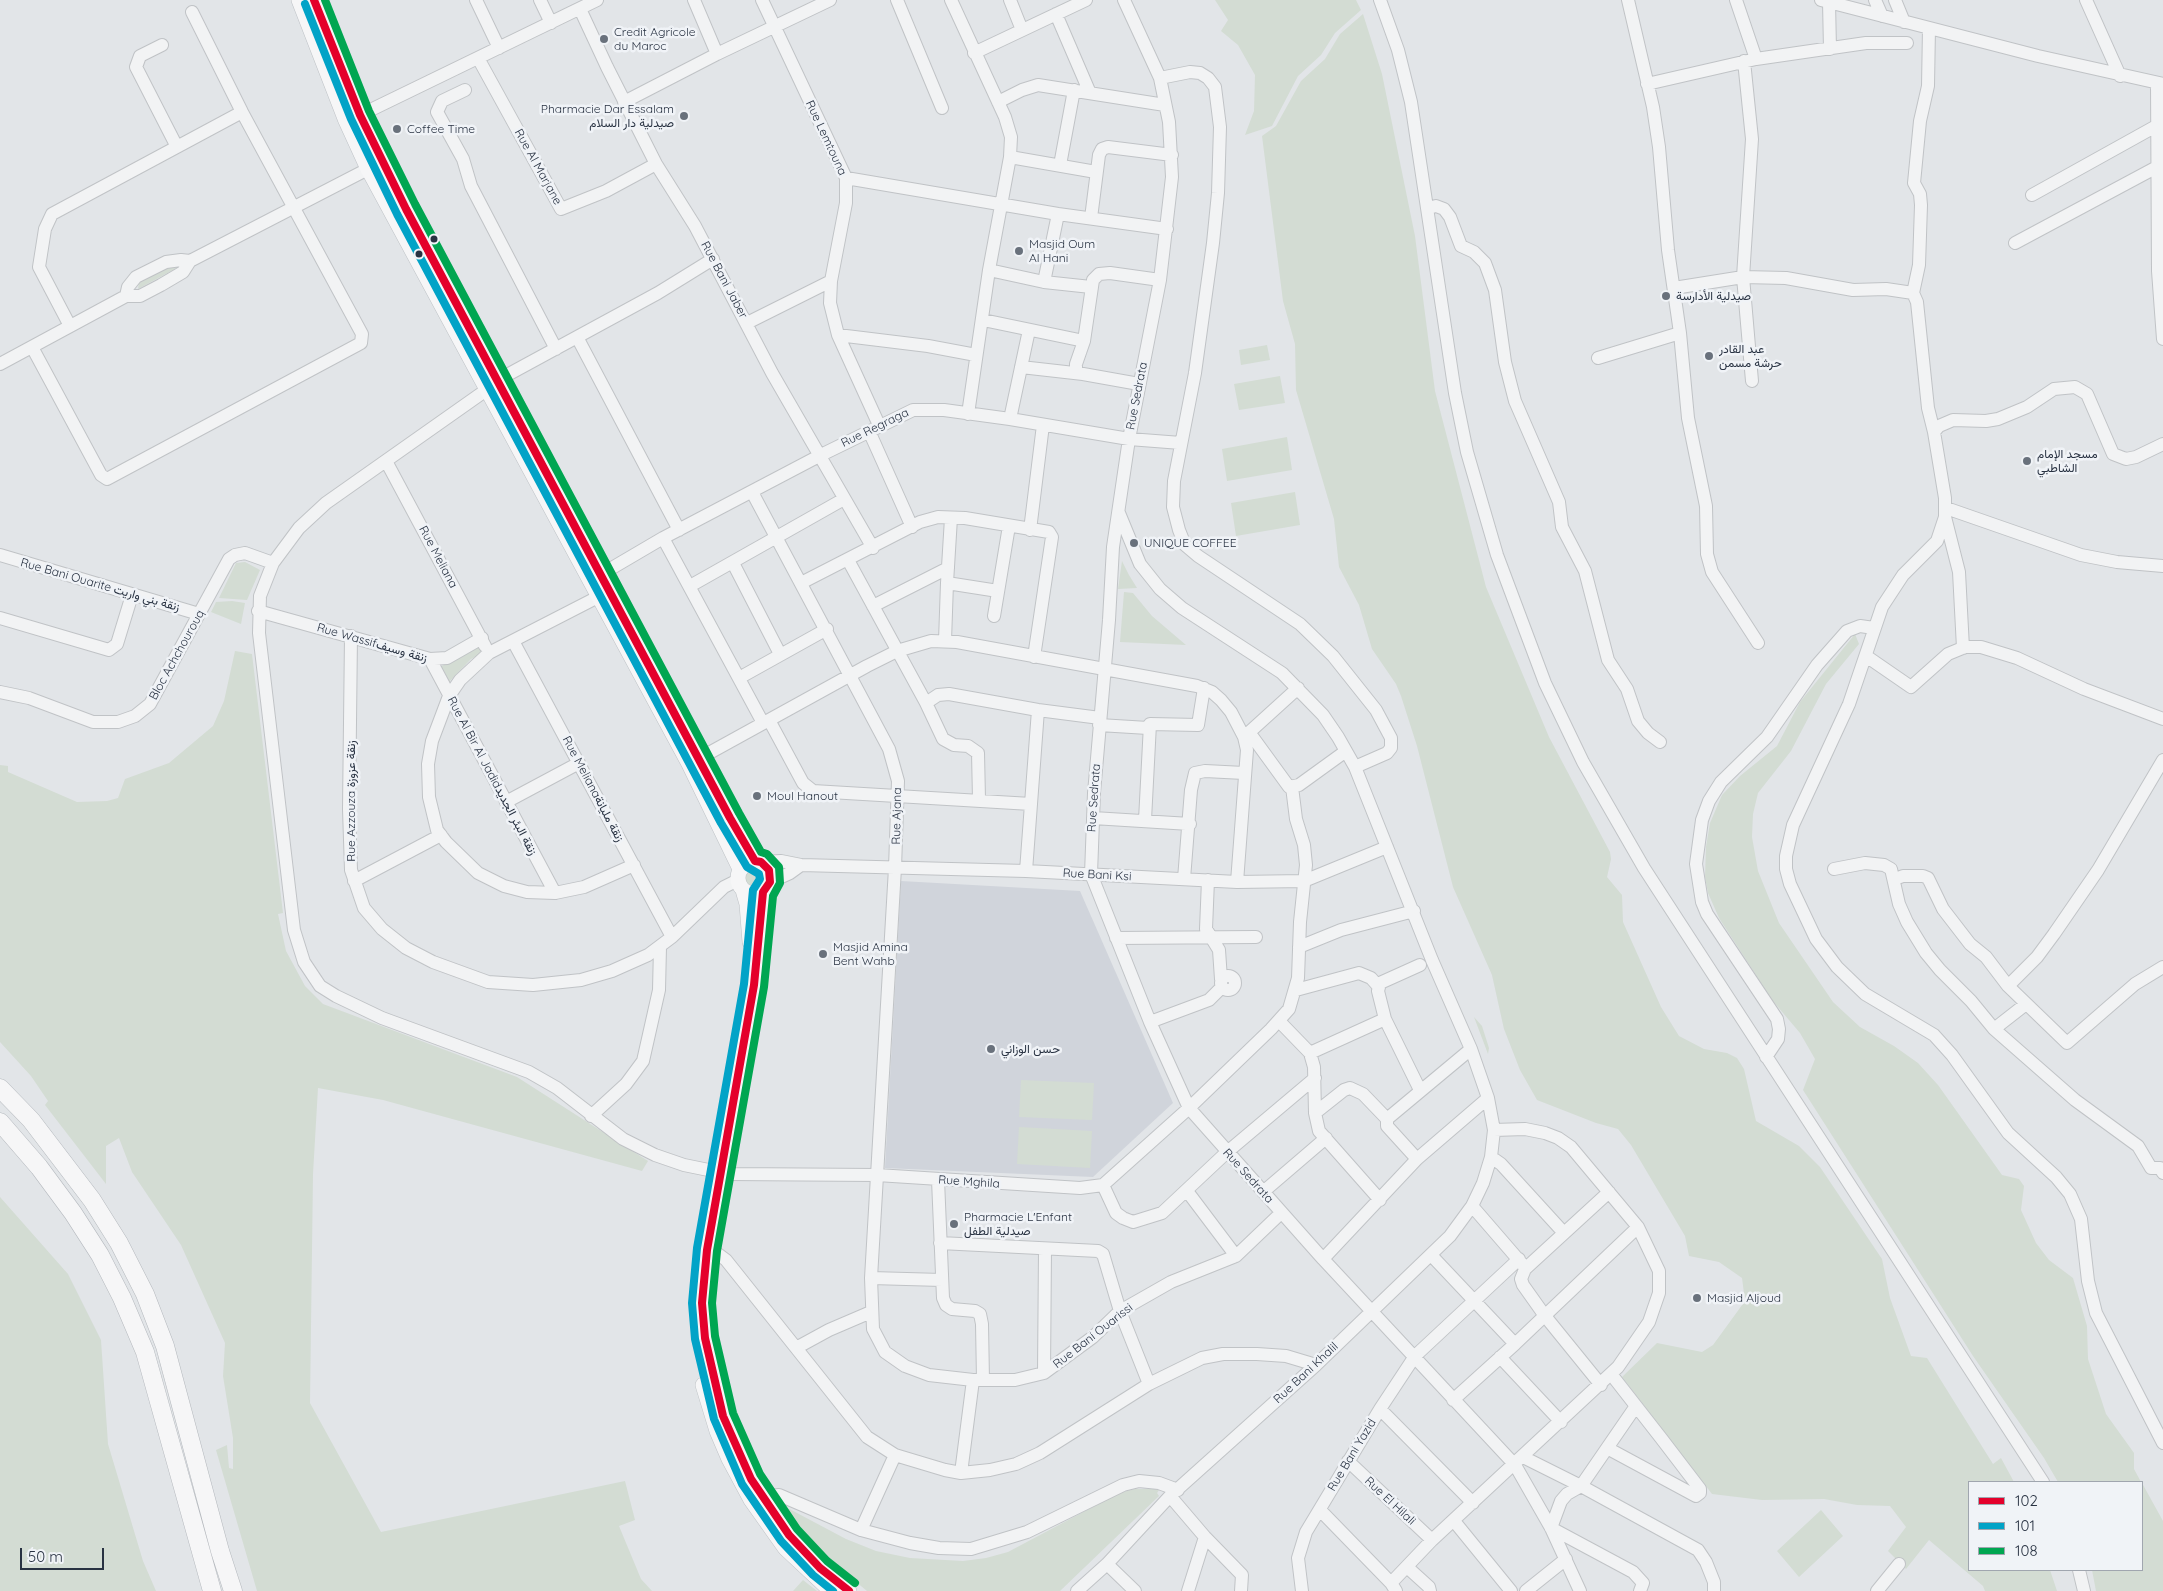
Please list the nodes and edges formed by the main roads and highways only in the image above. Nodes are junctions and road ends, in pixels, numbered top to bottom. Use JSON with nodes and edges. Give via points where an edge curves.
{"nodes":[{"id":1,"x":299,"y":0,"type":"edge"},
{"id":2,"x":314,"y":0,"type":"edge"},
{"id":3,"x":353,"y":118,"type":"junction"},
{"id":4,"x":493,"y":386,"type":"junction"},
{"id":5,"x":694,"y":762,"type":"junction"},
{"id":6,"x":758,"y":862,"type":"junction"},
{"id":7,"x":736,"y":881,"type":"junction"},
{"id":8,"x":766,"y":887,"type":"junction"},
{"id":9,"x":0,"y":1088,"type":"edge"},
{"id":10,"x":0,"y":1122,"type":"edge"},
{"id":11,"x":715,"y":1172,"type":"junction"},
{"id":12,"x":212,"y":1591,"type":"edge"},
{"id":13,"x":233,"y":1591,"type":"edge"},
{"id":14,"x":831,"y":1591,"type":"edge"},
{"id":15,"x":849,"y":1591,"type":"edge"}],
"edges":[{"from":1,"to":3,"type":"main road"},
{"from":2,"to":3,"type":"main road"},
{"from":3,"to":4,"type":"main road","via":[[406,209]]},
{"from":3,"to":4,"type":"main road","via":[[368,169]]},
{"from":4,"to":5,"type":"main road","via":[[600,576]]},
{"from":4,"to":5,"type":"main road","via":[[598,597]]},
{"from":5,"to":6,"type":"main road"},
{"from":5,"to":7,"type":"main road"},
{"from":6,"to":7,"type":"main road","via":[[744,864]]},
{"from":6,"to":8,"type":"main road","via":[[769,870]]},
{"from":7,"to":8,"type":"main road","via":[[752,894]]},
{"from":7,"to":11,"type":"main road","via":[[751,929],[750,950]]},
{"from":8,"to":11,"type":"main road","via":[[754,985]]},
{"from":9,"to":13,"type":"highway","via":[[31,1120],[92,1200],[145,1294],[165,1346]]},
{"from":10,"to":12,"type":"highway","via":[[73,1213],[122,1298],[144,1352]]},
{"from":11,"to":14,"type":"main road","via":[[696,1265],[693,1300],[695,1337],[710,1409],[729,1459],[768,1525],[785,1548]]},
{"from":11,"to":15,"type":"main road","via":[[702,1303],[710,1367],[732,1440],[762,1498],[805,1553]]}]}
